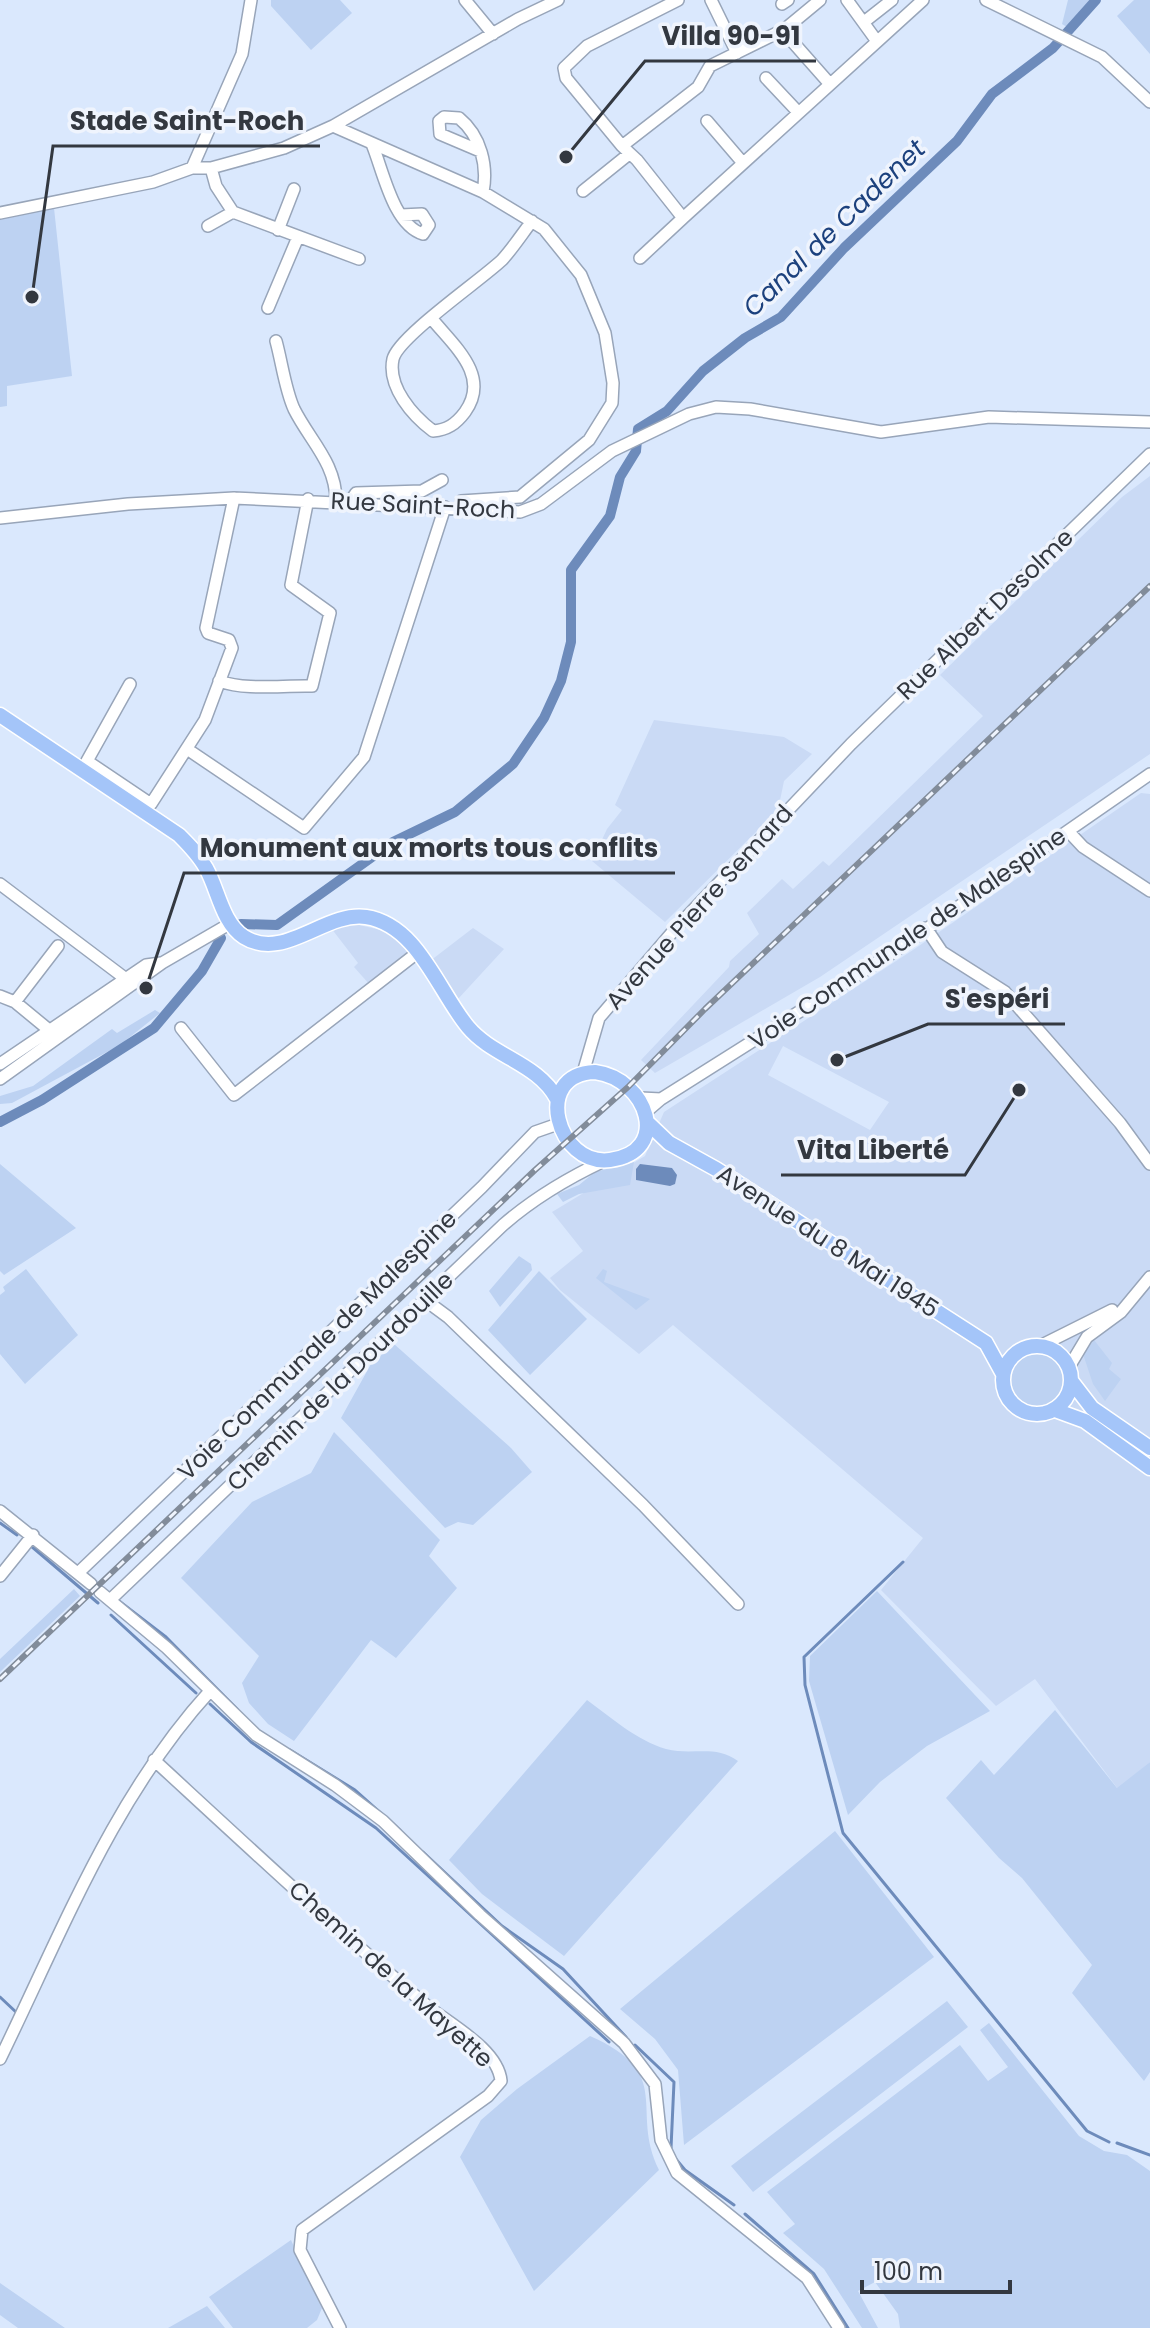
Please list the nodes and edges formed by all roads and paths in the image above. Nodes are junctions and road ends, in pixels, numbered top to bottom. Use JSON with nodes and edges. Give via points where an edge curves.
{"nodes":[{"id":1,"x":251,"y":0,"type":"edge"},
{"id":2,"x":465,"y":0,"type":"edge"},
{"id":3,"x":558,"y":0,"type":"edge"},
{"id":4,"x":678,"y":0,"type":"edge"},
{"id":5,"x":711,"y":0,"type":"edge"},
{"id":6,"x":820,"y":0,"type":"edge"},
{"id":7,"x":847,"y":0,"type":"edge"},
{"id":8,"x":892,"y":0,"type":"edge"},
{"id":9,"x":923,"y":0,"type":"edge"},
{"id":10,"x":986,"y":0,"type":"edge"},
{"id":11,"x":864,"y":22,"type":"junction"},
{"id":12,"x":493,"y":34,"type":"junction"},
{"id":13,"x":791,"y":40,"type":"dead end"},
{"id":14,"x":876,"y":40,"type":"junction"},
{"id":15,"x":737,"y":53,"type":"junction"},
{"id":16,"x":766,"y":78,"type":"dead end"},
{"id":17,"x":829,"y":83,"type":"junction"},
{"id":18,"x":1150,"y":102,"type":"edge"},
{"id":19,"x":797,"y":111,"type":"junction"},
{"id":20,"x":707,"y":121,"type":"dead end"},
{"id":21,"x":333,"y":126,"type":"junction"},
{"id":22,"x":372,"y":144,"type":"junction"},
{"id":23,"x":626,"y":150,"type":"junction"},
{"id":24,"x":480,"y":151,"type":"dead end"},
{"id":25,"x":743,"y":163,"type":"junction"},
{"id":26,"x":192,"y":168,"type":"junction"},
{"id":27,"x":211,"y":168,"type":"junction"},
{"id":28,"x":294,"y":189,"type":"dead end"},
{"id":29,"x":583,"y":191,"type":"dead end"},
{"id":30,"x":483,"y":192,"type":"junction"},
{"id":31,"x":233,"y":212,"type":"junction"},
{"id":32,"x":0,"y":213,"type":"edge"},
{"id":33,"x":401,"y":215,"type":"dead end"},
{"id":34,"x":683,"y":218,"type":"junction"},
{"id":35,"x":532,"y":221,"type":"junction"},
{"id":36,"x":208,"y":226,"type":"dead end"},
{"id":37,"x":278,"y":230,"type":"junction"},
{"id":38,"x":298,"y":237,"type":"junction"},
{"id":39,"x":640,"y":258,"type":"dead end"},
{"id":40,"x":359,"y":259,"type":"dead end"},
{"id":41,"x":268,"y":308,"type":"dead end"},
{"id":42,"x":432,"y":319,"type":"junction"},
{"id":43,"x":276,"y":341,"type":"dead end"},
{"id":44,"x":1150,"y":422,"type":"edge"},
{"id":45,"x":1150,"y":454,"type":"edge"},
{"id":46,"x":442,"y":480,"type":"dead end"},
{"id":47,"x":234,"y":498,"type":"junction"},
{"id":48,"x":308,"y":499,"type":"junction"},
{"id":49,"x":336,"y":501,"type":"junction"},
{"id":50,"x":350,"y":502,"type":"junction"},
{"id":51,"x":445,"y":507,"type":"junction"},
{"id":52,"x":0,"y":518,"type":"edge"},
{"id":53,"x":219,"y":681,"type":"junction"},
{"id":54,"x":130,"y":684,"type":"dead end"},
{"id":55,"x":0,"y":715,"type":"edge"},
{"id":56,"x":187,"y":749,"type":"junction"},
{"id":57,"x":85,"y":765,"type":"junction"},
{"id":58,"x":1150,"y":774,"type":"edge"},
{"id":59,"x":820,"y":775,"type":"joint"},
{"id":60,"x":1144,"y":784,"type":"edge"},
{"id":61,"x":1068,"y":831,"type":"junction"},
{"id":62,"x":1094,"y":854,"type":"junction"},
{"id":63,"x":1150,"y":882,"type":"edge"},
{"id":64,"x":0,"y":884,"type":"edge"},
{"id":65,"x":1150,"y":891,"type":"edge"},
{"id":66,"x":231,"y":923,"type":"junction"},
{"id":67,"x":926,"y":928,"type":"junction"},
{"id":68,"x":58,"y":946,"type":"dead end"},
{"id":69,"x":417,"y":953,"type":"junction"},
{"id":70,"x":162,"y":963,"type":"junction"},
{"id":71,"x":126,"y":979,"type":"junction"},
{"id":72,"x":0,"y":996,"type":"edge"},
{"id":73,"x":15,"y":1002,"type":"junction"},
{"id":74,"x":181,"y":1028,"type":"dead end"},
{"id":75,"x":49,"y":1030,"type":"junction"},
{"id":76,"x":593,"y":1047,"type":"junction"},
{"id":77,"x":0,"y":1064,"type":"edge"},
{"id":78,"x":579,"y":1075,"type":"junction"},
{"id":79,"x":609,"y":1075,"type":"junction"},
{"id":80,"x":542,"y":1078,"type":"junction"},
{"id":81,"x":0,"y":1079,"type":"edge"},
{"id":82,"x":557,"y":1099,"type":"junction"},
{"id":83,"x":645,"y":1110,"type":"junction"},
{"id":84,"x":558,"y":1124,"type":"junction"},
{"id":85,"x":669,"y":1143,"type":"junction"},
{"id":86,"x":637,"y":1148,"type":"junction"},
{"id":87,"x":583,"y":1154,"type":"junction"},
{"id":88,"x":604,"y":1161,"type":"junction"},
{"id":89,"x":1150,"y":1164,"type":"edge"},
{"id":90,"x":579,"y":1176,"type":"junction"},
{"id":91,"x":1150,"y":1277,"type":"edge"},
{"id":92,"x":1130,"y":1299,"type":"junction"},
{"id":93,"x":425,"y":1300,"type":"junction"},
{"id":94,"x":986,"y":1343,"type":"junction"},
{"id":95,"x":1040,"y":1346,"type":"junction"},
{"id":96,"x":1024,"y":1348,"type":"junction"},
{"id":97,"x":1003,"y":1374,"type":"junction"},
{"id":98,"x":1070,"y":1374,"type":"junction"},
{"id":99,"x":1055,"y":1410,"type":"junction"},
{"id":100,"x":1150,"y":1448,"type":"edge"},
{"id":101,"x":1150,"y":1468,"type":"edge"},
{"id":102,"x":0,"y":1511,"type":"edge"},
{"id":103,"x":33,"y":1535,"type":"junction"},
{"id":104,"x":1,"y":1571,"type":"edge"},
{"id":105,"x":78,"y":1573,"type":"junction"},
{"id":106,"x":100,"y":1592,"type":"junction"},
{"id":107,"x":738,"y":1604,"type":"dead end"},
{"id":108,"x":210,"y":1691,"type":"junction"},
{"id":109,"x":154,"y":1760,"type":"junction"},
{"id":110,"x":0,"y":2059,"type":"edge"},
{"id":111,"x":340,"y":2328,"type":"edge"},
{"id":112,"x":839,"y":2328,"type":"edge"}],
"edges":[{"from":1,"to":26,"type":"street","via":[[242,54]]},
{"from":2,"to":12,"type":"street"},
{"from":3,"to":12,"type":"street"},
{"from":4,"to":23,"type":"street","via":[[587,46],[565,63],[566,78]]},
{"from":5,"to":15,"type":"street"},
{"from":6,"to":15,"type":"street","via":[[785,29]]},
{"from":7,"to":11,"type":"street"},
{"from":8,"to":11,"type":"street"},
{"from":9,"to":14,"type":"street"},
{"from":10,"to":18,"type":"street","via":[[1084,46]]},
{"from":11,"to":14,"type":"street"},
{"from":12,"to":21,"type":"street"},
{"from":13,"to":17,"type":"street"},
{"from":14,"to":17,"type":"street"},
{"from":15,"to":23,"type":"street","via":[[710,66],[698,87]]},
{"from":16,"to":19,"type":"street"},
{"from":17,"to":19,"type":"street"},
{"from":19,"to":25,"type":"street"},
{"from":20,"to":25,"type":"street"},
{"from":21,"to":22,"type":"street"},
{"from":21,"to":27,"type":"street","via":[[284,148]]},
{"from":22,"to":30,"type":"street"},
{"from":22,"to":33,"type":"street"},
{"from":23,"to":29,"type":"street"},
{"from":23,"to":34,"type":"street"},
{"from":24,"to":30,"type":"street","via":[[487,173]]},
{"from":25,"to":34,"type":"street"},
{"from":26,"to":27,"type":"street"},
{"from":26,"to":32,"type":"street","via":[[153,182]]},
{"from":27,"to":31,"type":"street"},
{"from":28,"to":37,"type":"street"},
{"from":30,"to":35,"type":"street"},
{"from":31,"to":36,"type":"street"},
{"from":31,"to":37,"type":"street"},
{"from":34,"to":39,"type":"street"},
{"from":35,"to":42,"type":"street","via":[[502,260]]},
{"from":35,"to":51,"type":"street","via":[[581,275],[605,333],[612,403],[589,440],[520,497],[451,502]]},
{"from":37,"to":38,"type":"street"},
{"from":38,"to":40,"type":"street"},
{"from":38,"to":41,"type":"street"},
{"from":42,"to":42,"type":"street","via":[[393,359],[407,408],[433,431],[459,420],[475,382]]},
{"from":43,"to":49,"type":"street","via":[[294,409],[332,473]]},
{"from":44,"to":51,"type":"street","name":"Rue Saint-Roch","via":[[989,417],[881,432],[730,407],[704,409],[600,458],[530,510]]},
{"from":45,"to":59,"type":"street","name":"Rue Albert Desolme"},
{"from":46,"to":50,"type":"street","via":[[422,491],[356,493]]},
{"from":47,"to":48,"type":"street","name":"Rue Saint-Roch"},
{"from":47,"to":52,"type":"street","name":"Rue Saint-Roch"},
{"from":47,"to":53,"type":"street","via":[[206,628],[231,644]]},
{"from":48,"to":49,"type":"street","name":"Rue Saint-Roch"},
{"from":48,"to":53,"type":"street","via":[[291,585],[330,613],[312,686],[242,689]]},
{"from":49,"to":50,"type":"street","name":"Rue Saint-Roch"},
{"from":50,"to":51,"type":"street","name":"Rue Saint-Roch"},
{"from":51,"to":56,"type":"street","via":[[364,757],[304,828]]},
{"from":53,"to":56,"type":"street"},
{"from":54,"to":57,"type":"street"},
{"from":55,"to":57,"type":"main road"},
{"from":56,"to":57,"type":"street","via":[[151,804]]},
{"from":57,"to":66,"type":"main road","via":[[189,845],[207,869]]},
{"from":58,"to":60,"type":"street","name":"Voie Communale de Malespine"},
{"from":59,"to":76,"type":"street","name":"Avenue Pierre Semard","via":[[609,1005],[594,1032]]},
{"from":60,"to":61,"type":"street","name":"Voie Communale de Malespine"},
{"from":61,"to":62,"type":"street"},
{"from":61,"to":67,"type":"street","name":"Voie Communale de Malespine"},
{"from":62,"to":63,"type":"street"},
{"from":62,"to":65,"type":"street"},
{"from":64,"to":71,"type":"street"},
{"from":66,"to":69,"type":"main road","via":[[242,936],[266,944],[292,939],[336,919],[366,917],[393,928]]},
{"from":66,"to":70,"type":"street"},
{"from":67,"to":83,"type":"street","name":"Voie Communale de Malespine"},
{"from":67,"to":89,"type":"street","via":[[942,952],[1005,992]]},
{"from":68,"to":73,"type":"street"},
{"from":69,"to":74,"type":"street","via":[[234,1095]]},
{"from":69,"to":80,"type":"main road","via":[[474,1034]]},
{"from":70,"to":71,"type":"street","via":[[146,965]]},
{"from":70,"to":81,"type":"street"},
{"from":71,"to":75,"type":"street"},
{"from":72,"to":73,"type":"street"},
{"from":73,"to":75,"type":"street"},
{"from":75,"to":77,"type":"street"},
{"from":76,"to":78,"type":"street","name":"Avenue Pierre Semard"},
{"from":76,"to":79,"type":"street"},
{"from":78,"to":79,"type":"main road"},
{"from":78,"to":80,"type":"main road"},
{"from":78,"to":82,"type":"main road"},
{"from":79,"to":83,"type":"main road"},
{"from":80,"to":82,"type":"main road"},
{"from":82,"to":84,"type":"main road"},
{"from":83,"to":85,"type":"main road","name":"Avenue du 8 Mai 1945"},
{"from":83,"to":86,"type":"main road"},
{"from":84,"to":87,"type":"main road"},
{"from":84,"to":105,"type":"street","name":"Voie Communale de Malespine","via":[[535,1132]]},
{"from":85,"to":86,"type":"main road"},
{"from":85,"to":94,"type":"main road","name":"Avenue du 8 Mai 1945"},
{"from":86,"to":88,"type":"main road"},
{"from":87,"to":88,"type":"main road"},
{"from":87,"to":90,"type":"street"},
{"from":88,"to":90,"type":"street","name":"Chemin de la Dourdouille"},
{"from":90,"to":93,"type":"street","name":"Chemin de la Dourdouille","via":[[523,1207]]},
{"from":91,"to":92,"type":"street"},
{"from":92,"to":95,"type":"street"},
{"from":92,"to":98,"type":"street","via":[[1087,1337]]},
{"from":93,"to":106,"type":"street","name":"Chemin de la Dourdouille"},
{"from":93,"to":107,"type":"street","via":[[643,1505]]},
{"from":94,"to":96,"type":"main road","name":"Avenue du 8 Mai 1945"},
{"from":94,"to":97,"type":"main road","name":"Avenue du 8 Mai 1945"},
{"from":95,"to":96,"type":"main road"},
{"from":95,"to":98,"type":"main road","via":[[1058,1352]]},
{"from":96,"to":97,"type":"main road"},
{"from":97,"to":99,"type":"main road","via":[[1007,1397],[1017,1409],[1033,1414]]},
{"from":98,"to":99,"type":"main road","via":[[1069,1393]]},
{"from":98,"to":100,"type":"main road","via":[[1092,1408]]},
{"from":99,"to":101,"type":"main road","via":[[1092,1425]]},
{"from":102,"to":103,"type":"street"},
{"from":103,"to":104,"type":"street"},
{"from":103,"to":105,"type":"street"},
{"from":105,"to":106,"type":"street"},
{"from":106,"to":108,"type":"street"},
{"from":108,"to":109,"type":"street"},
{"from":108,"to":112,"type":"street","via":[[256,1735],[383,1821],[624,2043],[655,2084],[661,2140],[677,2173],[807,2278]]},
{"from":109,"to":110,"type":"street","via":[[128,1797]]},
{"from":109,"to":111,"type":"street","name":"Chemin de la Mayette","via":[[481,2049],[500,2074],[501,2081],[488,2096],[302,2230],[300,2250]]}]}
